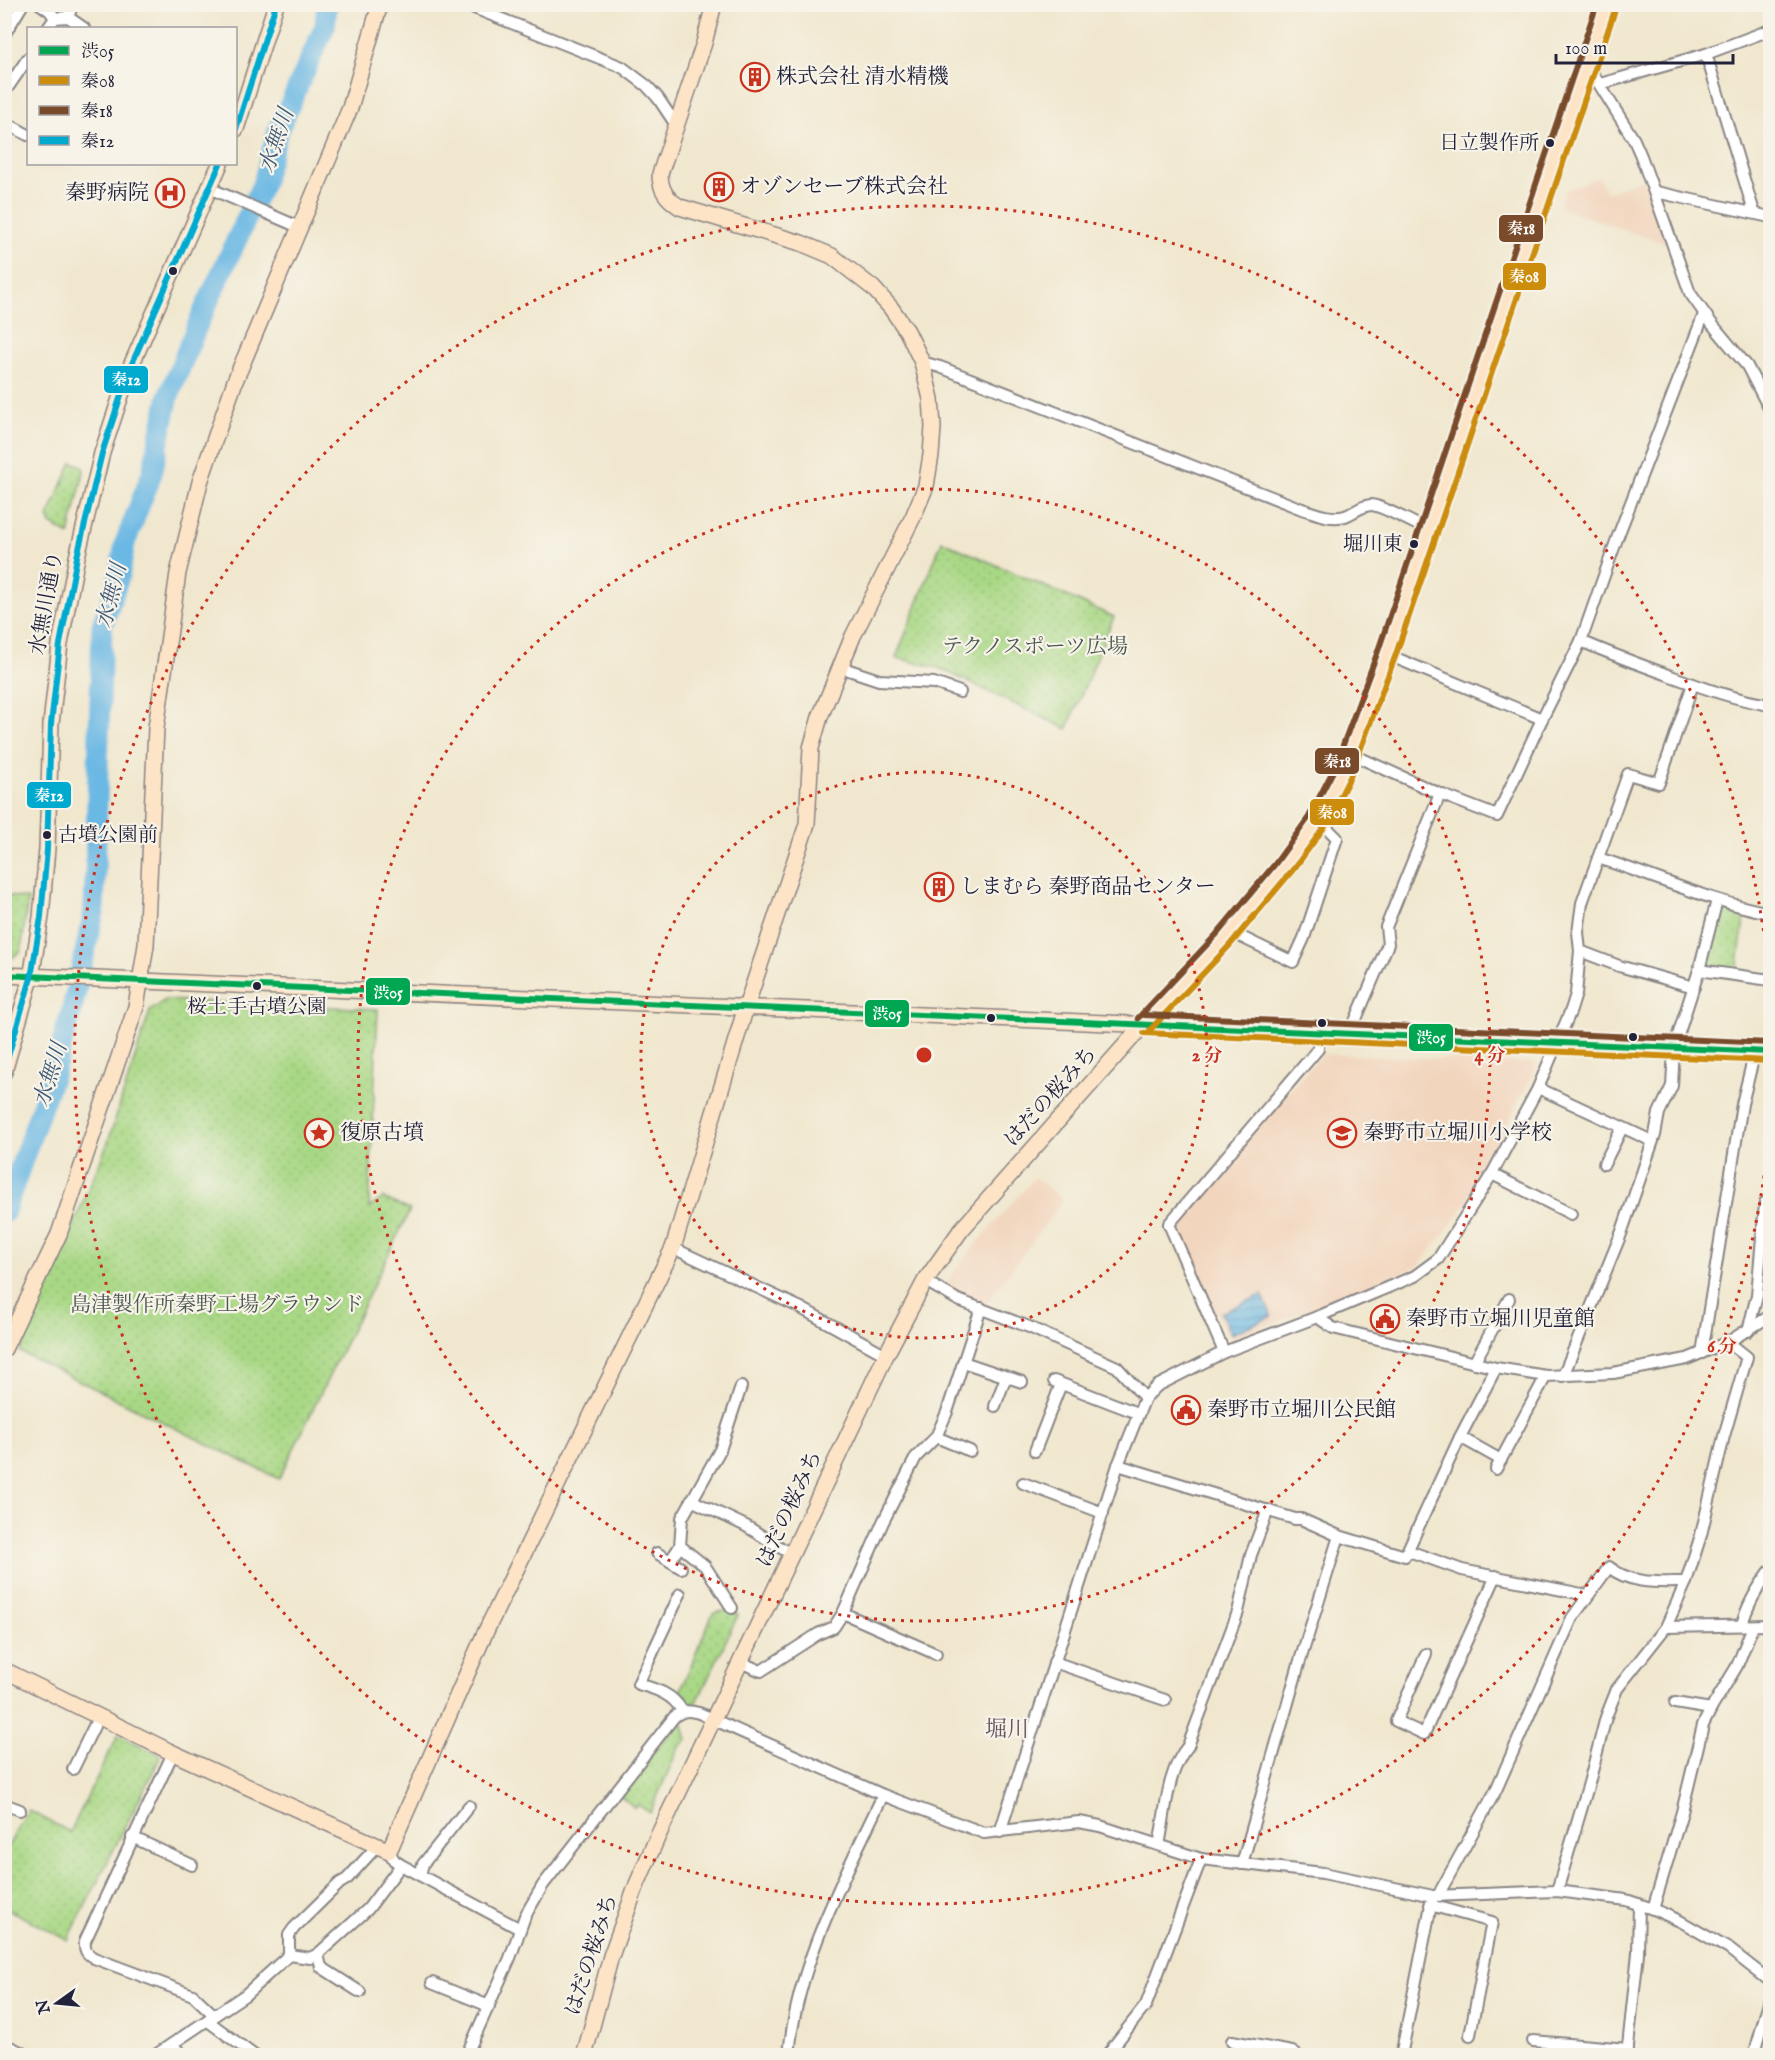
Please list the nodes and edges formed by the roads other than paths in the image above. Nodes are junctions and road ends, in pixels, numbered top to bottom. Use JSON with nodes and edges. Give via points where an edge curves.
{"nodes":[{"id":1,"x":22,"y":4,"type":"edge"},
{"id":2,"x":40,"y":4,"type":"edge"},
{"id":3,"x":73,"y":4,"type":"edge"},
{"id":4,"x":276,"y":4,"type":"edge"},
{"id":5,"x":380,"y":4,"type":"edge"},
{"id":6,"x":464,"y":4,"type":"edge"},
{"id":7,"x":714,"y":4,"type":"edge"},
{"id":8,"x":1607,"y":4,"type":"edge"},
{"id":9,"x":69,"y":17,"type":"junction"},
{"id":10,"x":55,"y":18,"type":"junction"},
{"id":11,"x":49,"y":27,"type":"edge"},
{"id":12,"x":83,"y":27,"type":"edge"},
{"id":13,"x":1770,"y":30,"type":"edge"},
{"id":14,"x":4,"y":35,"type":"edge"},
{"id":15,"x":1707,"y":54,"type":"junction"},
{"id":16,"x":27,"y":59,"type":"edge"},
{"id":17,"x":1586,"y":63,"type":"junction"},
{"id":18,"x":1600,"y":84,"type":"junction"},
{"id":19,"x":4,"y":93,"type":"edge"},
{"id":20,"x":237,"y":120,"type":"edge"},
{"id":21,"x":4,"y":122,"type":"edge"},
{"id":22,"x":676,"y":125,"type":"junction"},
{"id":23,"x":27,"y":134,"type":"edge"},
{"id":24,"x":220,"y":165,"type":"edge"},
{"id":25,"x":217,"y":191,"type":"junction"},
{"id":26,"x":1656,"y":192,"type":"junction"},
{"id":27,"x":1754,"y":212,"type":"junction"},
{"id":28,"x":1770,"y":217,"type":"edge"},
{"id":29,"x":294,"y":225,"type":"junction"},
{"id":30,"x":1704,"y":314,"type":"junction"},
{"id":31,"x":922,"y":362,"type":"junction"},
{"id":32,"x":1770,"y":403,"type":"edge"},
{"id":33,"x":1428,"y":530,"type":"junction"},
{"id":34,"x":1581,"y":641,"type":"junction"},
{"id":35,"x":1386,"y":654,"type":"junction"},
{"id":36,"x":840,"y":667,"type":"junction"},
{"id":37,"x":1693,"y":684,"type":"junction"},
{"id":38,"x":960,"y":692,"type":"dead end"},
{"id":39,"x":1770,"y":705,"type":"edge"},
{"id":40,"x":1542,"y":719,"type":"junction"},
{"id":41,"x":1349,"y":753,"type":"junction"},
{"id":42,"x":1440,"y":794,"type":"junction"},
{"id":43,"x":1318,"y":819,"type":"junction"},
{"id":44,"x":1598,"y":858,"type":"junction"},
{"id":45,"x":1718,"y":900,"type":"junction"},
{"id":46,"x":1770,"y":913,"type":"edge"},
{"id":47,"x":1231,"y":932,"type":"junction"},
{"id":48,"x":1580,"y":951,"type":"junction"},
{"id":49,"x":1699,"y":970,"type":"junction"},
{"id":50,"x":4,"y":975,"type":"edge"},
{"id":51,"x":36,"y":978,"type":"junction"},
{"id":52,"x":1770,"y":980,"type":"edge"},
{"id":53,"x":142,"y":981,"type":"junction"},
{"id":54,"x":1694,"y":987,"type":"junction"},
{"id":55,"x":746,"y":1007,"type":"junction"},
{"id":56,"x":1144,"y":1024,"type":"junction"},
{"id":57,"x":1318,"y":1032,"type":"junction"},
{"id":58,"x":1350,"y":1033,"type":"junction"},
{"id":59,"x":1555,"y":1043,"type":"junction"},
{"id":60,"x":1674,"y":1048,"type":"junction"},
{"id":61,"x":1755,"y":1051,"type":"junction"},
{"id":62,"x":1770,"y":1052,"type":"edge"},
{"id":63,"x":4,"y":1072,"type":"edge"},
{"id":64,"x":1538,"y":1088,"type":"junction"},
{"id":65,"x":1622,"y":1128,"type":"junction"},
{"id":66,"x":1652,"y":1142,"type":"junction"},
{"id":67,"x":1604,"y":1164,"type":"dead end"},
{"id":68,"x":1492,"y":1174,"type":"junction"},
{"id":69,"x":1770,"y":1203,"type":"edge"},
{"id":70,"x":1571,"y":1214,"type":"dead end"},
{"id":71,"x":673,"y":1248,"type":"junction"},
{"id":72,"x":925,"y":1281,"type":"junction"},
{"id":73,"x":1509,"y":1299,"type":"dead end"},
{"id":74,"x":981,"y":1308,"type":"junction"},
{"id":75,"x":1770,"y":1316,"type":"edge"},
{"id":76,"x":1317,"y":1317,"type":"junction"},
{"id":77,"x":1748,"y":1331,"type":"junction"},
{"id":78,"x":1728,"y":1341,"type":"junction"},
{"id":79,"x":4,"y":1349,"type":"edge"},
{"id":80,"x":1224,"y":1352,"type":"junction"},
{"id":81,"x":1702,"y":1353,"type":"junction"},
{"id":82,"x":886,"y":1355,"type":"junction"},
{"id":83,"x":963,"y":1362,"type":"junction"},
{"id":84,"x":1474,"y":1363,"type":"junction"},
{"id":85,"x":1496,"y":1368,"type":"junction"},
{"id":86,"x":1546,"y":1376,"type":"junction"},
{"id":87,"x":1563,"y":1376,"type":"junction"},
{"id":88,"x":1006,"y":1377,"type":"junction"},
{"id":89,"x":1022,"y":1382,"type":"dead end"},
{"id":90,"x":741,"y":1387,"type":"dead end"},
{"id":91,"x":1145,"y":1398,"type":"junction"},
{"id":92,"x":995,"y":1406,"type":"dead end"},
{"id":93,"x":1137,"y":1413,"type":"junction"},
{"id":94,"x":936,"y":1437,"type":"junction"},
{"id":95,"x":1460,"y":1437,"type":"junction"},
{"id":96,"x":970,"y":1451,"type":"dead end"},
{"id":97,"x":1035,"y":1451,"type":"dead end"},
{"id":98,"x":1118,"y":1465,"type":"junction"},
{"id":99,"x":1023,"y":1483,"type":"dead end"},
{"id":100,"x":692,"y":1500,"type":"junction"},
{"id":101,"x":1268,"y":1510,"type":"junction"},
{"id":102,"x":1103,"y":1513,"type":"junction"},
{"id":103,"x":1339,"y":1536,"type":"junction"},
{"id":104,"x":680,"y":1545,"type":"junction"},
{"id":105,"x":1408,"y":1551,"type":"junction"},
{"id":106,"x":657,"y":1553,"type":"dead end"},
{"id":107,"x":791,"y":1554,"type":"junction"},
{"id":108,"x":670,"y":1561,"type":"junction"},
{"id":109,"x":681,"y":1568,"type":"dead end"},
{"id":110,"x":1770,"y":1571,"type":"edge"},
{"id":111,"x":1496,"y":1576,"type":"junction"},
{"id":112,"x":1686,"y":1582,"type":"junction"},
{"id":113,"x":680,"y":1594,"type":"dead end"},
{"id":114,"x":1587,"y":1595,"type":"junction"},
{"id":115,"x":732,"y":1608,"type":"dead end"},
{"id":116,"x":843,"y":1613,"type":"junction"},
{"id":117,"x":1747,"y":1625,"type":"junction"},
{"id":118,"x":1770,"y":1625,"type":"edge"},
{"id":119,"x":1666,"y":1627,"type":"junction"},
{"id":120,"x":936,"y":1654,"type":"dead end"},
{"id":121,"x":1426,"y":1654,"type":"dead end"},
{"id":122,"x":740,"y":1662,"type":"junction"},
{"id":123,"x":1054,"y":1662,"type":"junction"},
{"id":124,"x":4,"y":1670,"type":"edge"},
{"id":125,"x":1165,"y":1700,"type":"dead end"},
{"id":126,"x":1675,"y":1703,"type":"dead end"},
{"id":127,"x":1711,"y":1709,"type":"junction"},
{"id":128,"x":682,"y":1711,"type":"junction"},
{"id":129,"x":99,"y":1716,"type":"junction"},
{"id":130,"x":713,"y":1720,"type":"junction"},
{"id":131,"x":173,"y":1753,"type":"junction"},
{"id":132,"x":72,"y":1769,"type":"dead end"},
{"id":133,"x":883,"y":1795,"type":"junction"},
{"id":134,"x":4,"y":1804,"type":"edge"},
{"id":135,"x":469,"y":1806,"type":"dead end"},
{"id":136,"x":20,"y":1810,"type":"dead end"},
{"id":137,"x":1000,"y":1832,"type":"junction"},
{"id":138,"x":132,"y":1837,"type":"junction"},
{"id":139,"x":1159,"y":1845,"type":"junction"},
{"id":140,"x":383,"y":1848,"type":"junction"},
{"id":141,"x":1201,"y":1859,"type":"junction"},
{"id":142,"x":1242,"y":1864,"type":"junction"},
{"id":143,"x":192,"y":1865,"type":"dead end"},
{"id":144,"x":401,"y":1865,"type":"junction"},
{"id":145,"x":420,"y":1875,"type":"junction"},
{"id":146,"x":1557,"y":1891,"type":"junction"},
{"id":147,"x":1435,"y":1899,"type":"junction"},
{"id":148,"x":1639,"y":1904,"type":"junction"},
{"id":149,"x":1653,"y":1909,"type":"junction"},
{"id":150,"x":520,"y":1929,"type":"junction"},
{"id":151,"x":318,"y":1954,"type":"junction"},
{"id":152,"x":288,"y":1955,"type":"junction"},
{"id":153,"x":1770,"y":1981,"type":"edge"},
{"id":154,"x":432,"y":1983,"type":"dead end"},
{"id":155,"x":360,"y":1992,"type":"dead end"},
{"id":156,"x":1770,"y":1998,"type":"edge"},
{"id":157,"x":489,"y":2006,"type":"junction"},
{"id":158,"x":212,"y":2019,"type":"junction"},
{"id":159,"x":1470,"y":2035,"type":"dead end"},
{"id":160,"x":1533,"y":2041,"type":"dead end"},
{"id":161,"x":1232,"y":2042,"type":"dead end"},
{"id":162,"x":4,"y":2044,"type":"edge"},
{"id":163,"x":171,"y":2045,"type":"junction"},
{"id":164,"x":1628,"y":2052,"type":"edge"},
{"id":165,"x":29,"y":2055,"type":"edge"},
{"id":166,"x":154,"y":2055,"type":"edge"},
{"id":167,"x":185,"y":2055,"type":"edge"},
{"id":168,"x":255,"y":2055,"type":"edge"},
{"id":169,"x":466,"y":2055,"type":"edge"},
{"id":170,"x":584,"y":2055,"type":"edge"},
{"id":171,"x":789,"y":2055,"type":"edge"},
{"id":172,"x":1106,"y":2055,"type":"edge"},
{"id":173,"x":1298,"y":2055,"type":"edge"},
{"id":174,"x":1401,"y":2055,"type":"edge"},
{"id":175,"x":1754,"y":2055,"type":"edge"}],
"edges":[{"from":1,"to":14,"type":"street"},
{"from":2,"to":10,"type":"street"},
{"from":3,"to":9,"type":"street"},
{"from":4,"to":20,"type":"street"},
{"from":5,"to":29,"type":"street","via":[[350,108]]},
{"from":6,"to":22,"type":"street","via":[[622,67],[658,98]]},
{"from":7,"to":22,"type":"street"},
{"from":8,"to":17,"type":"street","name":"はだの桜みち"},
{"from":9,"to":10,"type":"street"},
{"from":9,"to":12,"type":"street"},
{"from":10,"to":11,"type":"street"},
{"from":13,"to":15,"type":"street"},
{"from":15,"to":18,"type":"street"},
{"from":15,"to":27,"type":"street"},
{"from":16,"to":19,"type":"street"},
{"from":17,"to":18,"type":"street"},
{"from":17,"to":33,"type":"street","name":"はだの桜みち"},
{"from":18,"to":26,"type":"street","via":[[1634,140]]},
{"from":21,"to":23,"type":"street"},
{"from":22,"to":31,"type":"street","via":[[660,174],[666,196],[680,207],[832,256],[873,288],[891,308]]},
{"from":24,"to":25,"type":"street","name":"水無川通り"},
{"from":25,"to":29,"type":"street"},
{"from":25,"to":51,"type":"street","name":"水無川通り","via":[[130,368],[102,453],[77,556],[53,701],[47,849]]},
{"from":26,"to":27,"type":"street"},
{"from":26,"to":30,"type":"street","via":[[1690,293]]},
{"from":27,"to":28,"type":"street"},
{"from":29,"to":53,"type":"street","via":[[200,482],[178,573],[156,728]]},
{"from":30,"to":32,"type":"street","via":[[1747,366]]},
{"from":30,"to":34,"type":"street"},
{"from":31,"to":33,"type":"street","via":[[1302,509],[1335,517],[1374,505]]},
{"from":31,"to":36,"type":"street","via":[[933,427],[926,486]]},
{"from":33,"to":35,"type":"street","name":"はだの桜みち"},
{"from":34,"to":37,"type":"street"},
{"from":34,"to":40,"type":"street"},
{"from":35,"to":40,"type":"street"},
{"from":35,"to":41,"type":"street","name":"はだの桜みち"},
{"from":36,"to":38,"type":"street","via":[[879,680],[934,683]]},
{"from":36,"to":55,"type":"street","via":[[811,748],[807,824]]},
{"from":37,"to":39,"type":"street"},
{"from":37,"to":44,"type":"street","via":[[1659,783],[1628,774]]},
{"from":40,"to":42,"type":"street","via":[[1497,816]]},
{"from":41,"to":42,"type":"street"},
{"from":41,"to":43,"type":"street","name":"はだの桜みち"},
{"from":42,"to":58,"type":"street","via":[[1386,927],[1388,945]]},
{"from":43,"to":47,"type":"street","name":"はだの桜みち"},
{"from":43,"to":47,"type":"street","via":[[1337,838],[1305,938],[1293,963]]},
{"from":44,"to":45,"type":"street"},
{"from":44,"to":48,"type":"street","via":[[1581,910]]},
{"from":45,"to":46,"type":"street"},
{"from":45,"to":49,"type":"street"},
{"from":47,"to":56,"type":"street","name":"はだの桜みち"},
{"from":48,"to":54,"type":"street"},
{"from":48,"to":59,"type":"street","via":[[1576,994]]},
{"from":49,"to":52,"type":"street"},
{"from":49,"to":54,"type":"street"},
{"from":50,"to":51,"type":"street"},
{"from":51,"to":53,"type":"street"},
{"from":51,"to":63,"type":"street","name":"水無川通り"},
{"from":53,"to":55,"type":"street"},
{"from":53,"to":79,"type":"street","via":[[59,1234]]},
{"from":54,"to":60,"type":"street"},
{"from":55,"to":56,"type":"street"},
{"from":55,"to":71,"type":"street"},
{"from":56,"to":57,"type":"street"},
{"from":56,"to":72,"type":"street","name":"はだの桜みち","via":[[961,1230]]},
{"from":57,"to":58,"type":"street"},
{"from":57,"to":80,"type":"street","via":[[1318,1049],[1169,1224]]},
{"from":58,"to":59,"type":"street"},
{"from":59,"to":60,"type":"street"},
{"from":59,"to":64,"type":"street"},
{"from":60,"to":61,"type":"street"},
{"from":60,"to":66,"type":"street","via":[[1672,1086],[1659,1113]]},
{"from":61,"to":62,"type":"street"},
{"from":61,"to":81,"type":"street","via":[[1742,1104]]},
{"from":64,"to":65,"type":"street"},
{"from":64,"to":68,"type":"street"},
{"from":65,"to":66,"type":"street"},
{"from":65,"to":67,"type":"street"},
{"from":66,"to":87,"type":"street","via":[[1621,1233]]},
{"from":68,"to":70,"type":"street"},
{"from":68,"to":76,"type":"street","via":[[1451,1242],[1430,1267]]},
{"from":69,"to":77,"type":"street","via":[[1765,1203],[1757,1295]]},
{"from":71,"to":82,"type":"street","via":[[799,1306]]},
{"from":71,"to":140,"type":"street"},
{"from":72,"to":74,"type":"street"},
{"from":72,"to":82,"type":"street","name":"はだの桜みち"},
{"from":73,"to":84,"type":"street"},
{"from":74,"to":83,"type":"street"},
{"from":74,"to":91,"type":"street","via":[[1118,1367]]},
{"from":75,"to":77,"type":"street"},
{"from":76,"to":80,"type":"street"},
{"from":76,"to":84,"type":"street","via":[[1333,1328]]},
{"from":77,"to":78,"type":"street"},
{"from":78,"to":81,"type":"street"},
{"from":78,"to":112,"type":"street","via":[[1747,1358]]},
{"from":80,"to":91,"type":"street","via":[[1157,1386]]},
{"from":81,"to":87,"type":"street","via":[[1638,1369]]},
{"from":82,"to":107,"type":"street","name":"はだの桜みち"},
{"from":83,"to":88,"type":"street"},
{"from":83,"to":94,"type":"street"},
{"from":84,"to":85,"type":"street"},
{"from":85,"to":86,"type":"street"},
{"from":85,"to":95,"type":"street"},
{"from":86,"to":87,"type":"street"},
{"from":86,"to":95,"type":"street","via":[[1498,1465]]},
{"from":88,"to":89,"type":"street"},
{"from":88,"to":92,"type":"street"},
{"from":90,"to":100,"type":"street","via":[[720,1450]]},
{"from":91,"to":93,"type":"street"},
{"from":93,"to":97,"type":"street","via":[[1057,1383],[1046,1437]]},
{"from":93,"to":98,"type":"street"},
{"from":94,"to":96,"type":"street"},
{"from":94,"to":116,"type":"street","via":[[916,1457]]},
{"from":95,"to":105,"type":"street"},
{"from":98,"to":101,"type":"street"},
{"from":98,"to":102,"type":"street"},
{"from":99,"to":102,"type":"street"},
{"from":100,"to":104,"type":"street","via":[[682,1518]]},
{"from":100,"to":107,"type":"street","via":[[746,1526]]},
{"from":101,"to":103,"type":"street"},
{"from":101,"to":139,"type":"street","via":[[1251,1555],[1224,1654],[1173,1776]]},
{"from":102,"to":123,"type":"street"},
{"from":103,"to":105,"type":"street","via":[[1400,1555],[1405,1556]]},
{"from":103,"to":142,"type":"street"},
{"from":104,"to":108,"type":"street"},
{"from":104,"to":115,"type":"street","via":[[705,1566]]},
{"from":105,"to":111,"type":"street","via":[[1462,1570]]},
{"from":106,"to":108,"type":"street"},
{"from":107,"to":122,"type":"street","name":"はだの桜みち"},
{"from":108,"to":109,"type":"street"},
{"from":110,"to":117,"type":"street","via":[[1749,1606]]},
{"from":111,"to":114,"type":"street"},
{"from":111,"to":121,"type":"street","via":[[1424,1734],[1396,1721]]},
{"from":112,"to":114,"type":"street","via":[[1644,1582],[1609,1567]]},
{"from":112,"to":119,"type":"street"},
{"from":113,"to":128,"type":"street","via":[[638,1684],[676,1700]]},
{"from":114,"to":147,"type":"street","via":[[1561,1641],[1496,1790]]},
{"from":116,"to":120,"type":"street"},
{"from":116,"to":122,"type":"street","via":[[834,1627],[761,1671]]},
{"from":117,"to":118,"type":"street"},
{"from":117,"to":119,"type":"street"},
{"from":117,"to":127,"type":"street","via":[[1737,1666]]},
{"from":119,"to":146,"type":"street","via":[[1617,1689]]},
{"from":122,"to":130,"type":"street","name":"はだの桜みち"},
{"from":123,"to":125,"type":"street"},
{"from":123,"to":137,"type":"street"},
{"from":124,"to":129,"type":"street"},
{"from":126,"to":127,"type":"street"},
{"from":127,"to":149,"type":"street","via":[[1703,1725]]},
{"from":128,"to":130,"type":"street"},
{"from":128,"to":150,"type":"street","via":[[543,1886]]},
{"from":129,"to":131,"type":"street"},
{"from":129,"to":132,"type":"street"},
{"from":130,"to":133,"type":"street"},
{"from":130,"to":170,"type":"street","name":"はだの桜みち","via":[[637,1884],[611,1956]]},
{"from":131,"to":138,"type":"street"},
{"from":131,"to":140,"type":"street"},
{"from":133,"to":137,"type":"street","via":[[984,1833]]},
{"from":133,"to":171,"type":"street","via":[[817,1941],[796,2007]]},
{"from":134,"to":136,"type":"street"},
{"from":135,"to":145,"type":"street","via":[[423,1864]]},
{"from":137,"to":139,"type":"street","via":[[1078,1822]]},
{"from":138,"to":143,"type":"street"},
{"from":138,"to":158,"type":"street","via":[[84,1948],[94,1958],[193,1995]]},
{"from":139,"to":141,"type":"street"},
{"from":140,"to":144,"type":"street"},
{"from":140,"to":152,"type":"street","via":[[339,1883],[294,1928],[289,1935]]},
{"from":141,"to":142,"type":"street"},
{"from":141,"to":172,"type":"street","via":[[1146,2005]]},
{"from":142,"to":147,"type":"street","via":[[1323,1873]]},
{"from":144,"to":145,"type":"street"},
{"from":144,"to":151,"type":"street","via":[[368,1910]]},
{"from":145,"to":150,"type":"street"},
{"from":146,"to":147,"type":"street"},
{"from":146,"to":148,"type":"street"},
{"from":147,"to":159,"type":"street","via":[[1492,1922]]},
{"from":147,"to":174,"type":"street"},
{"from":148,"to":149,"type":"street"},
{"from":148,"to":164,"type":"street"},
{"from":149,"to":153,"type":"street","via":[[1729,1948]]},
{"from":150,"to":157,"type":"street"},
{"from":151,"to":152,"type":"street","via":[[310,1958]]},
{"from":151,"to":155,"type":"street","via":[[321,1967]]},
{"from":152,"to":158,"type":"street"},
{"from":154,"to":157,"type":"street"},
{"from":156,"to":175,"type":"street"},
{"from":157,"to":169,"type":"street"},
{"from":158,"to":163,"type":"street"},
{"from":158,"to":168,"type":"street"},
{"from":160,"to":164,"type":"street"},
{"from":161,"to":173,"type":"street"},
{"from":162,"to":165,"type":"street"},
{"from":163,"to":166,"type":"street"},
{"from":163,"to":167,"type":"street"}]}
